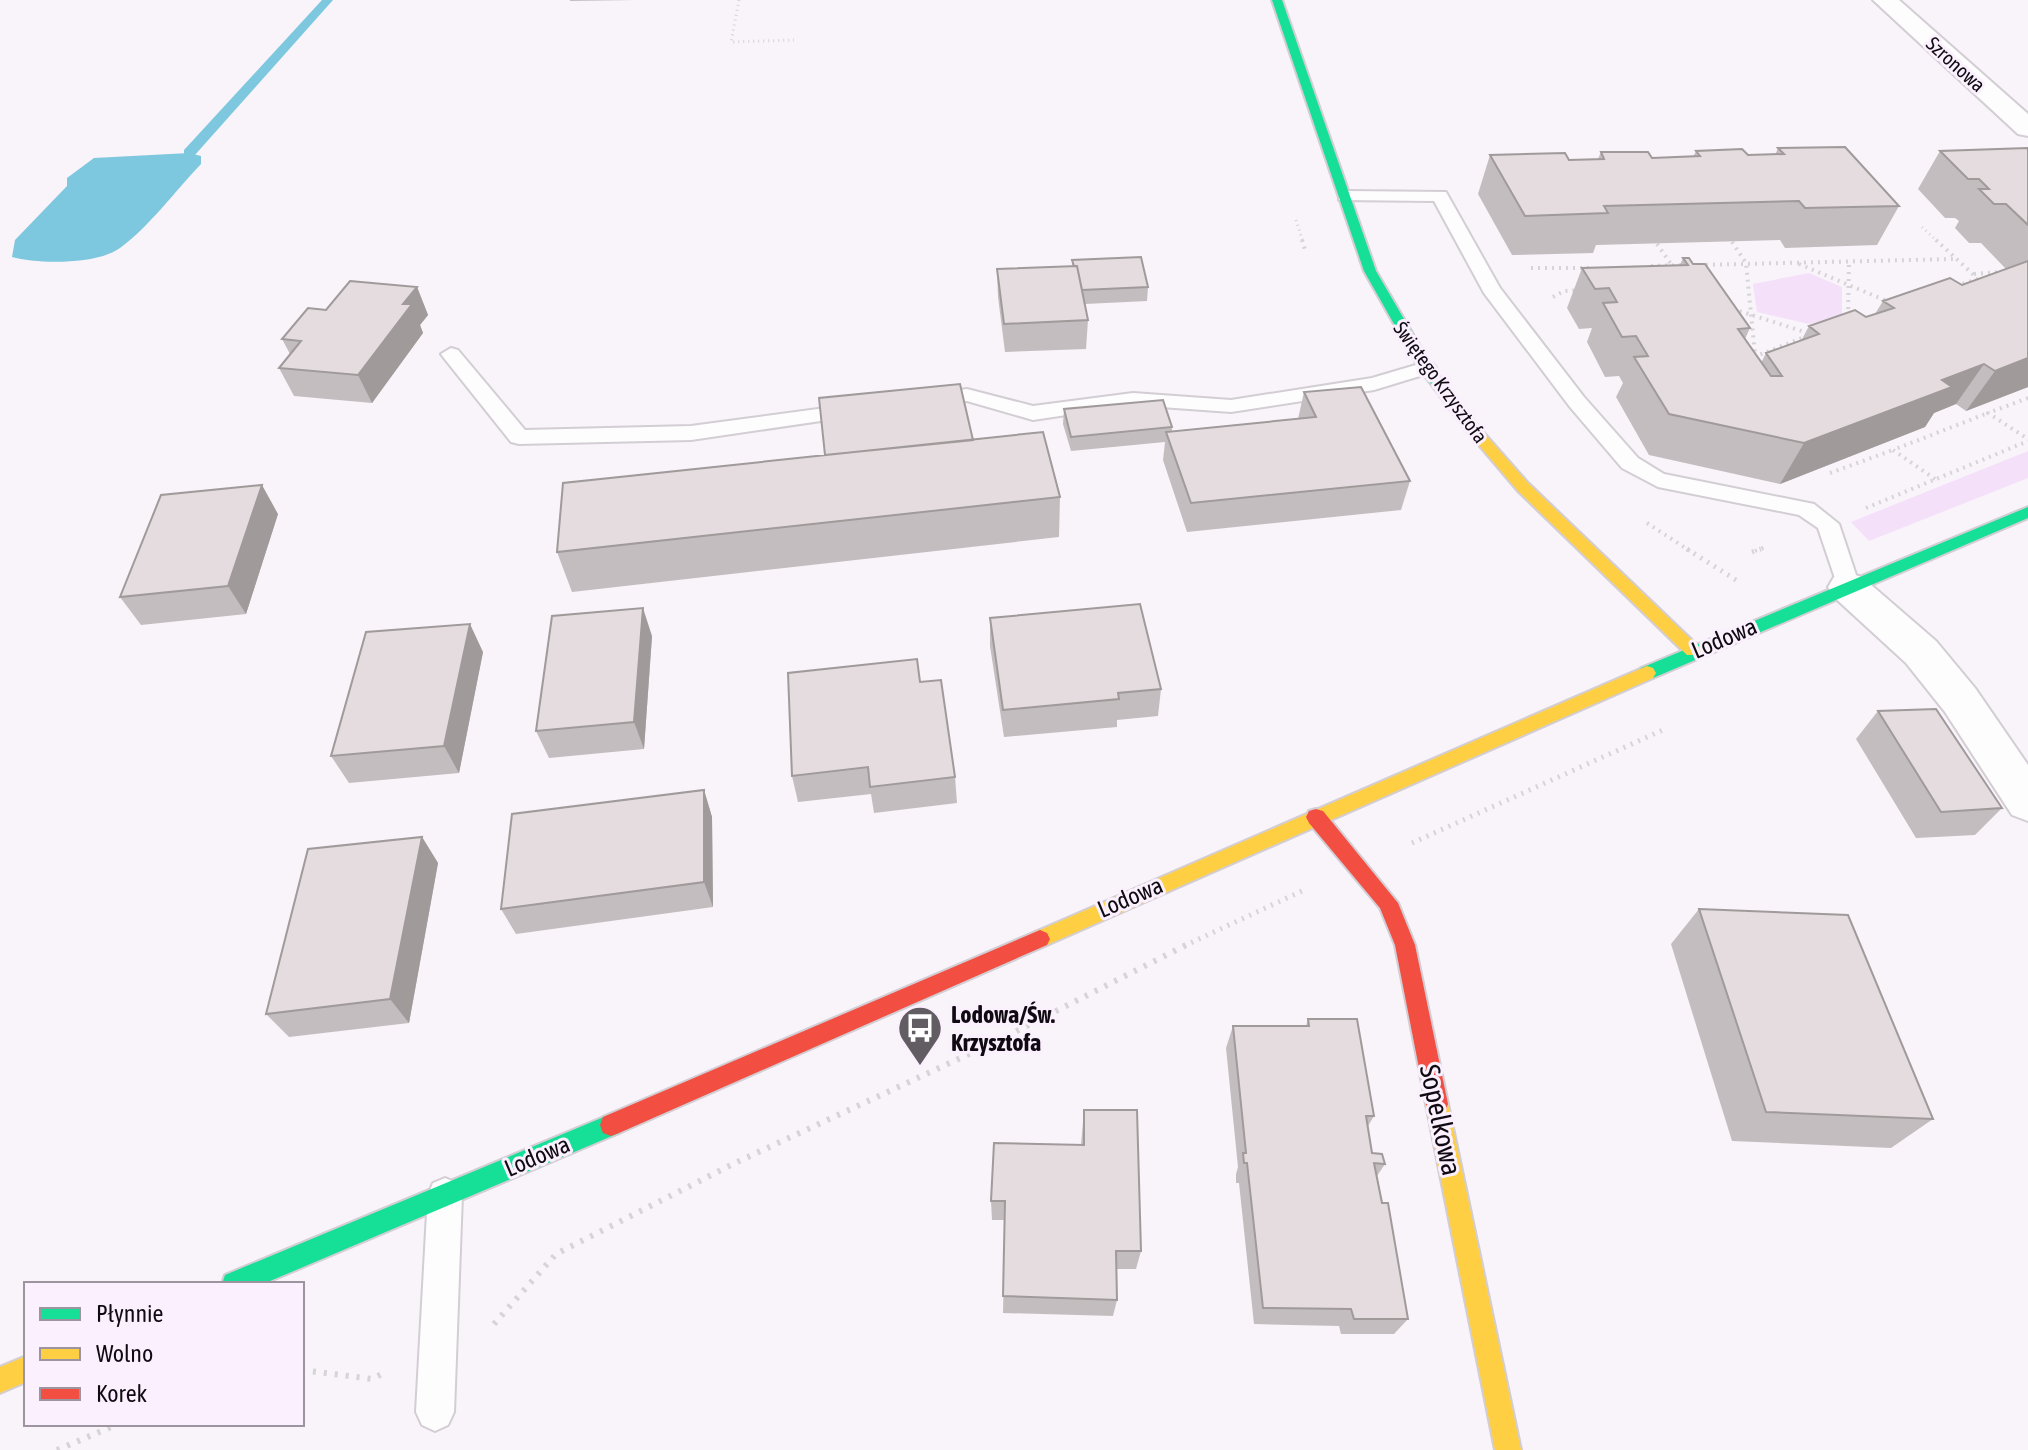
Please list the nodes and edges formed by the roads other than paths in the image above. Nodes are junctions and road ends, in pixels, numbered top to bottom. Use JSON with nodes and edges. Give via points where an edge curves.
{"nodes":[{"id":1,"x":1277,"y":0,"type":"edge"},
{"id":2,"x":1885,"y":0,"type":"edge"},
{"id":3,"x":2028,"y":128,"type":"edge"},
{"id":4,"x":1345,"y":196,"type":"junction"},
{"id":5,"x":451,"y":354,"type":"dead end"},
{"id":6,"x":1426,"y":368,"type":"junction"},
{"id":7,"x":906,"y":403,"type":"edge"},
{"id":8,"x":875,"y":407,"type":"edge"},
{"id":9,"x":2028,"y":512,"type":"edge"},
{"id":10,"x":1848,"y":587,"type":"junction"},
{"id":11,"x":1693,"y":651,"type":"junction"},
{"id":12,"x":2028,"y":802,"type":"edge"},
{"id":13,"x":1316,"y":817,"type":"junction"},
{"id":14,"x":445,"y":1195,"type":"junction"},
{"id":15,"x":239,"y":1282,"type":"edge"},
{"id":16,"x":24,"y":1370,"type":"edge"},
{"id":17,"x":0,"y":1380,"type":"edge"},
{"id":18,"x":435,"y":1412,"type":"dead end"},
{"id":19,"x":1508,"y":1450,"type":"edge"}],
"edges":[{"from":1,"to":4,"type":"street","name":"Świętego Krzysztofa"},
{"from":2,"to":3,"type":"street","name":"Szronowa"},
{"from":4,"to":6,"type":"street","name":"Świętego Krzysztofa","via":[[1370,271]]},
{"from":4,"to":10,"type":"lane","via":[[1440,196],[1491,289],[1630,463],[1658,480],[1806,509],[1828,524]]},
{"from":5,"to":8,"type":"lane","via":[[519,437],[691,433]]},
{"from":6,"to":7,"type":"lane","via":[[1374,384],[1231,406],[1133,399],[1033,413],[967,395]]},
{"from":6,"to":11,"type":"street","name":"Świętego Krzysztofa","via":[[1523,487]]},
{"from":9,"to":10,"type":"street","name":"Lodowa"},
{"from":10,"to":11,"type":"street","name":"Lodowa"},
{"from":10,"to":12,"type":"street","via":[[1921,652]]},
{"from":11,"to":13,"type":"street","name":"Lodowa"},
{"from":13,"to":14,"type":"street","name":"Lodowa"},
{"from":13,"to":19,"type":"street","name":"Sopelkowa","via":[[1388,903],[1405,945]]},
{"from":14,"to":15,"type":"street","name":"Lodowa"},
{"from":14,"to":18,"type":"lane"},
{"from":16,"to":17,"type":"street"}]}
